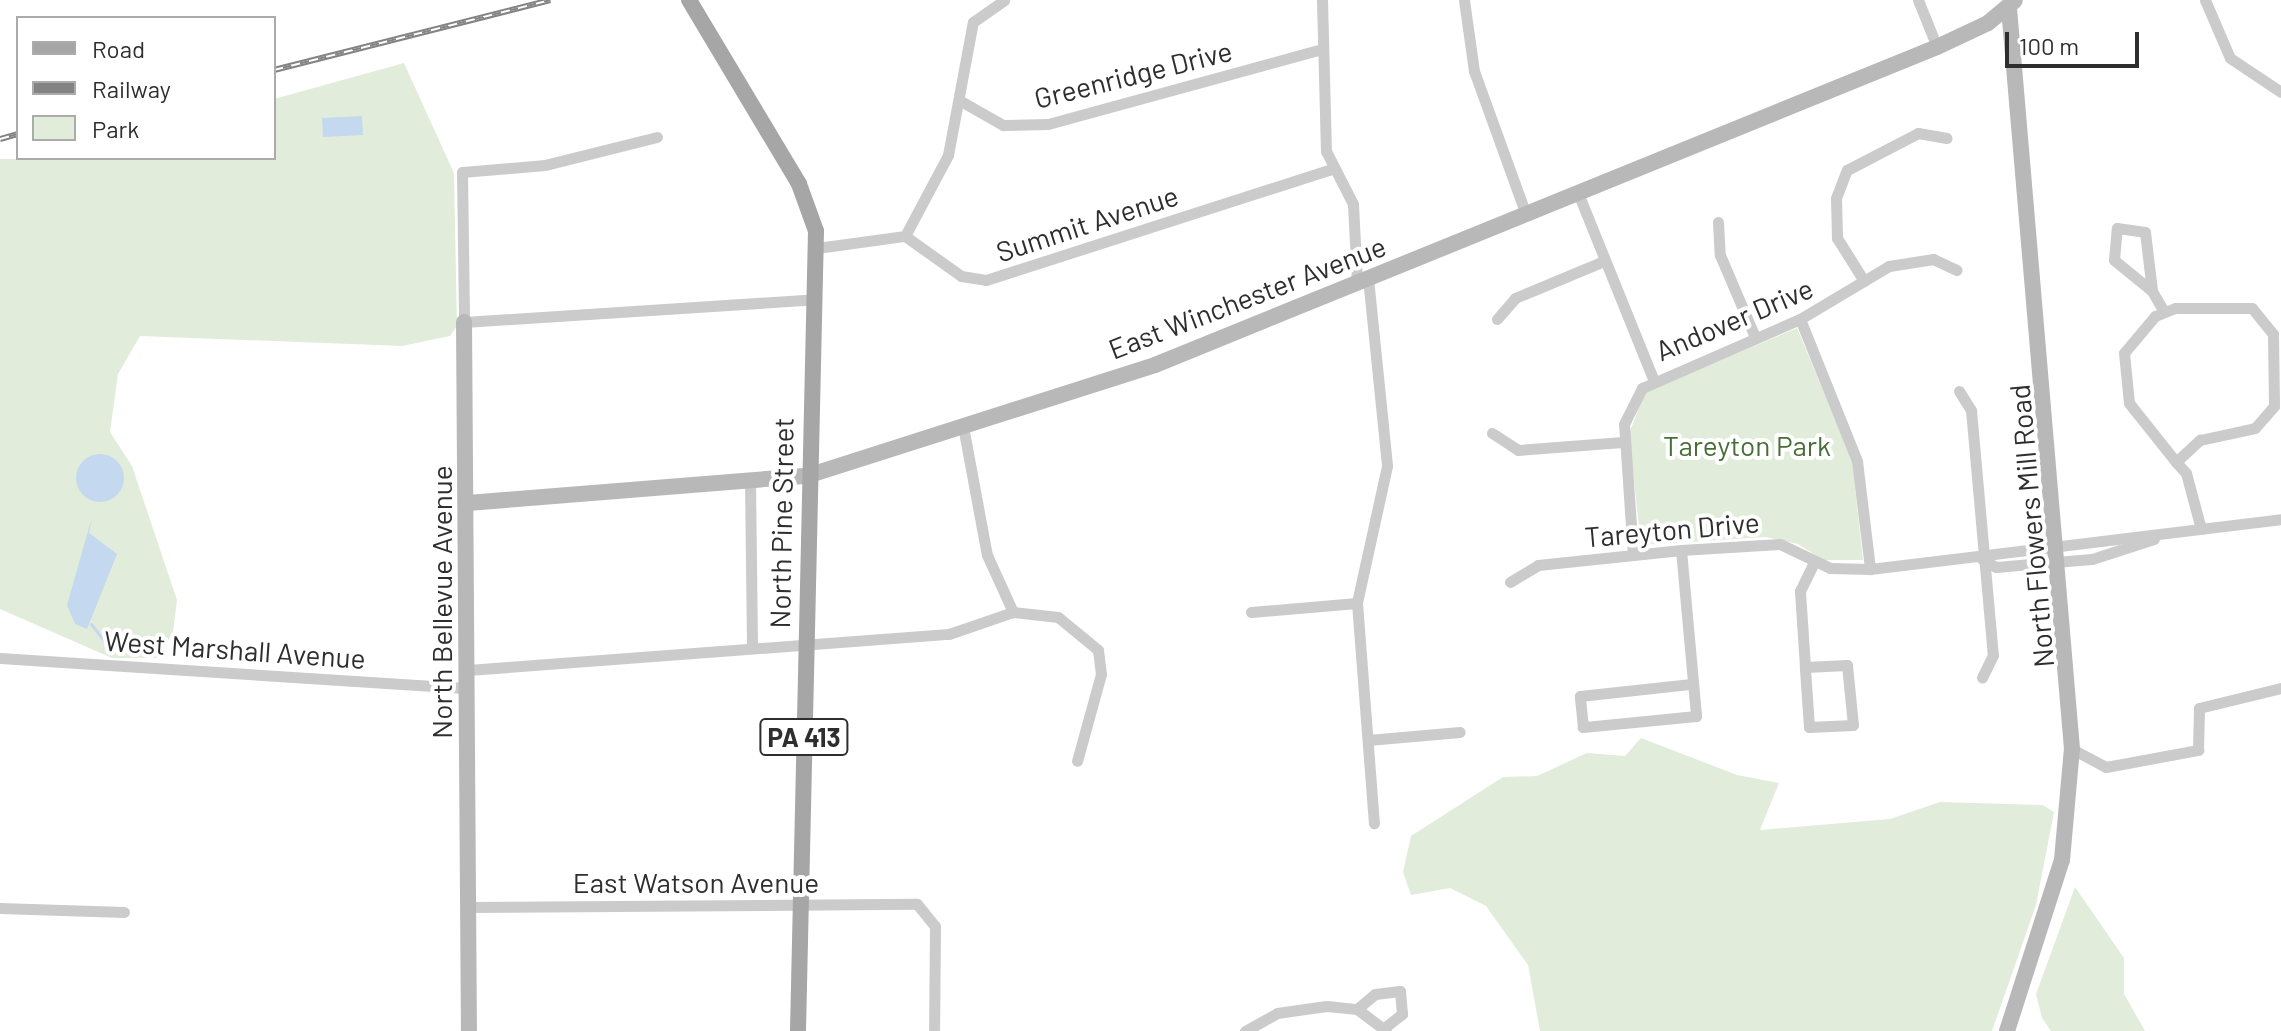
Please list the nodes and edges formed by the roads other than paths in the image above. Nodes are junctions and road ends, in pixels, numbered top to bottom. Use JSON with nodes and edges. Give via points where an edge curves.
{"nodes":[{"id":1,"x":689,"y":0,"type":"edge"},
{"id":2,"x":1004,"y":0,"type":"edge"},
{"id":3,"x":1322,"y":0,"type":"edge"},
{"id":4,"x":1464,"y":0,"type":"edge"},
{"id":5,"x":1918,"y":0,"type":"edge"},
{"id":6,"x":2205,"y":0,"type":"edge"},
{"id":7,"x":2012,"y":4,"type":"edge"},
{"id":8,"x":1937,"y":47,"type":"junction"},
{"id":9,"x":1323,"y":49,"type":"junction"},
{"id":10,"x":2281,"y":92,"type":"edge"},
{"id":11,"x":959,"y":100,"type":"junction"},
{"id":12,"x":657,"y":137,"type":"dead end"},
{"id":13,"x":1947,"y":138,"type":"dead end"},
{"id":14,"x":1332,"y":169,"type":"junction"},
{"id":15,"x":1578,"y":193,"type":"junction"},
{"id":16,"x":1526,"y":215,"type":"junction"},
{"id":17,"x":1718,"y":222,"type":"dead end"},
{"id":18,"x":905,"y":236,"type":"junction"},
{"id":19,"x":817,"y":248,"type":"junction"},
{"id":20,"x":1604,"y":261,"type":"junction"},
{"id":21,"x":1957,"y":270,"type":"dead end"},
{"id":22,"x":1362,"y":281,"type":"junction"},
{"id":23,"x":1864,"y":281,"type":"junction"},
{"id":24,"x":2152,"y":291,"type":"junction"},
{"id":25,"x":815,"y":299,"type":"junction"},
{"id":26,"x":2164,"y":312,"type":"junction"},
{"id":27,"x":1497,"y":319,"type":"dead end"},
{"id":28,"x":1800,"y":319,"type":"junction"},
{"id":29,"x":464,"y":322,"type":"junction"},
{"id":30,"x":1755,"y":337,"type":"junction"},
{"id":31,"x":1653,"y":379,"type":"junction"},
{"id":32,"x":1959,"y":391,"type":"dead end"},
{"id":33,"x":963,"y":426,"type":"junction"},
{"id":34,"x":1492,"y":433,"type":"dead end"},
{"id":35,"x":1623,"y":442,"type":"junction"},
{"id":36,"x":2176,"y":462,"type":"junction"},
{"id":37,"x":807,"y":476,"type":"junction"},
{"id":38,"x":750,"y":481,"type":"junction"},
{"id":39,"x":468,"y":503,"type":"junction"},
{"id":40,"x":2281,"y":519,"type":"edge"},
{"id":41,"x":2201,"y":529,"type":"junction"},
{"id":42,"x":2170,"y":533,"type":"junction"},
{"id":43,"x":2058,"y":543,"type":"junction"},
{"id":44,"x":1681,"y":550,"type":"junction"},
{"id":45,"x":1633,"y":555,"type":"junction"},
{"id":46,"x":1982,"y":559,"type":"junction"},
{"id":47,"x":1814,"y":562,"type":"junction"},
{"id":48,"x":2060,"y":562,"type":"junction"},
{"id":49,"x":1870,"y":569,"type":"junction"},
{"id":50,"x":1510,"y":582,"type":"dead end"},
{"id":51,"x":1357,"y":603,"type":"junction"},
{"id":52,"x":1013,"y":612,"type":"junction"},
{"id":53,"x":1251,"y":612,"type":"dead end"},
{"id":54,"x":805,"y":644,"type":"junction"},
{"id":55,"x":752,"y":648,"type":"junction"},
{"id":56,"x":0,"y":658,"type":"edge"},
{"id":57,"x":1805,"y":667,"type":"junction"},
{"id":58,"x":468,"y":670,"type":"junction"},
{"id":59,"x":1982,"y":678,"type":"dead end"},
{"id":60,"x":1691,"y":684,"type":"junction"},
{"id":61,"x":468,"y":688,"type":"junction"},
{"id":62,"x":2281,"y":688,"type":"edge"},
{"id":63,"x":1460,"y":732,"type":"dead end"},
{"id":64,"x":1368,"y":740,"type":"junction"},
{"id":65,"x":2072,"y":749,"type":"junction"},
{"id":66,"x":1077,"y":761,"type":"dead end"},
{"id":67,"x":1374,"y":823,"type":"dead end"},
{"id":68,"x":467,"y":907,"type":"junction"},
{"id":69,"x":801,"y":907,"type":"junction"},
{"id":70,"x":0,"y":908,"type":"edge"},
{"id":71,"x":124,"y":912,"type":"dead end"},
{"id":72,"x":1357,"y":1009,"type":"junction"},
{"id":73,"x":1385,"y":1030,"type":"edge"},
{"id":74,"x":469,"y":1031,"type":"edge"},
{"id":75,"x":798,"y":1031,"type":"edge"},
{"id":76,"x":934,"y":1031,"type":"edge"},
{"id":77,"x":1245,"y":1031,"type":"edge"},
{"id":78,"x":2007,"y":1031,"type":"edge"}],
"edges":[{"from":1,"to":19,"type":"main road","name":"North Pine Street","number":"PA 413","via":[[810,207]]},
{"from":2,"to":11,"type":"street","via":[[973,22]]},
{"from":3,"to":9,"type":"street"},
{"from":4,"to":16,"type":"street","via":[[1474,71]]},
{"from":5,"to":8,"type":"street"},
{"from":6,"to":10,"type":"street","via":[[2230,58]]},
{"from":7,"to":8,"type":"street","name":"East Winchester Avenue"},
{"from":7,"to":43,"type":"street","name":"North Flowers Mill Road"},
{"from":8,"to":15,"type":"street","name":"East Winchester Avenue"},
{"from":9,"to":11,"type":"street","name":"Greenridge Drive","via":[[1048,124],[1003,125]]},
{"from":9,"to":14,"type":"street"},
{"from":11,"to":18,"type":"street","via":[[941,175]]},
{"from":12,"to":29,"type":"street","name":"North Bellevue Avenue","via":[[545,165],[462,172]]},
{"from":13,"to":23,"type":"street","via":[[1918,133],[1847,170],[1836,198],[1837,238]]},
{"from":14,"to":18,"type":"street","name":"Summit Avenue","via":[[986,280],[961,276]]},
{"from":14,"to":22,"type":"street","via":[[1353,204]]},
{"from":15,"to":16,"type":"street","name":"East Winchester Avenue"},
{"from":15,"to":20,"type":"street"},
{"from":16,"to":22,"type":"street","name":"East Winchester Avenue"},
{"from":17,"to":30,"type":"street","via":[[1720,255]]},
{"from":18,"to":19,"type":"street"},
{"from":19,"to":25,"type":"main road","name":"North Pine Street","number":"PA 413"},
{"from":20,"to":27,"type":"street","via":[[1515,298]]},
{"from":20,"to":31,"type":"street"},
{"from":21,"to":23,"type":"street","name":"Andover Drive","via":[[1925,260],[1889,266]]},
{"from":22,"to":33,"type":"street","name":"East Winchester Avenue","via":[[1155,365]]},
{"from":22,"to":51,"type":"street","via":[[1387,466]]},
{"from":23,"to":28,"type":"street","name":"Andover Drive"},
{"from":24,"to":24,"type":"street","via":[[2116,264],[2110,242],[2117,228],[2145,232]]},
{"from":24,"to":26,"type":"street"},
{"from":25,"to":29,"type":"street"},
{"from":25,"to":37,"type":"main road","name":"North Pine Street","number":"PA 413"},
{"from":26,"to":36,"type":"street","via":[[2136,334],[2121,369],[2129,403]]},
{"from":26,"to":36,"type":"street","via":[[2240,304],[2263,315],[2275,345],[2278,389],[2264,420],[2200,440]]},
{"from":28,"to":30,"type":"street","name":"Andover Drive"},
{"from":28,"to":49,"type":"street","via":[[1857,461]]},
{"from":29,"to":39,"type":"street","name":"North Bellevue Avenue"},
{"from":30,"to":31,"type":"street","name":"Andover Drive"},
{"from":31,"to":35,"type":"street","name":"Andover Drive","via":[[1630,403]]},
{"from":32,"to":46,"type":"street","via":[[1971,410]]},
{"from":33,"to":37,"type":"street","name":"East Winchester Avenue"},
{"from":33,"to":52,"type":"street","via":[[987,555]]},
{"from":34,"to":35,"type":"street","via":[[1518,450]]},
{"from":35,"to":45,"type":"street","name":"Andover Drive"},
{"from":36,"to":41,"type":"street","via":[[2196,494]]},
{"from":37,"to":38,"type":"street","name":"East Winchester Avenue"},
{"from":37,"to":54,"type":"main road","name":"North Pine Street","number":"PA 413"},
{"from":38,"to":39,"type":"street","name":"East Winchester Avenue"},
{"from":38,"to":55,"type":"street"},
{"from":39,"to":58,"type":"street","name":"North Bellevue Avenue"},
{"from":40,"to":41,"type":"street"},
{"from":41,"to":42,"type":"street"},
{"from":42,"to":43,"type":"street","name":"Tareyton Drive"},
{"from":42,"to":48,"type":"street","name":"Tareyton Drive","via":[[2108,555]]},
{"from":43,"to":46,"type":"street","name":"Tareyton Drive","via":[[1996,550]]},
{"from":43,"to":48,"type":"street","name":"North Flowers Mill Road"},
{"from":44,"to":45,"type":"street","name":"Tareyton Drive"},
{"from":44,"to":47,"type":"street","name":"Tareyton Drive","via":[[1780,544]]},
{"from":44,"to":60,"type":"street"},
{"from":45,"to":50,"type":"street","name":"Tareyton Drive","via":[[1538,565]]},
{"from":46,"to":48,"type":"street","name":"Tareyton Drive","via":[[1996,567]]},
{"from":46,"to":49,"type":"street","name":"Tareyton Drive"},
{"from":46,"to":59,"type":"street","via":[[1993,655]]},
{"from":47,"to":49,"type":"street","name":"Tareyton Drive"},
{"from":47,"to":57,"type":"street","via":[[1800,591]]},
{"from":48,"to":65,"type":"street","name":"North Flowers Mill Road"},
{"from":51,"to":53,"type":"street"},
{"from":51,"to":64,"type":"street"},
{"from":52,"to":54,"type":"street","via":[[975,630]]},
{"from":52,"to":66,"type":"street","via":[[1058,617],[1098,650],[1098,688]]},
{"from":54,"to":55,"type":"street"},
{"from":54,"to":69,"type":"main road","name":"North Pine Street","number":"PA 413"},
{"from":55,"to":58,"type":"street"},
{"from":56,"to":61,"type":"street","name":"West Marshall Avenue"},
{"from":57,"to":57,"type":"street","via":[[1809,727],[1853,725],[1847,665]]},
{"from":58,"to":61,"type":"street","name":"North Bellevue Avenue"},
{"from":60,"to":60,"type":"street","via":[[1696,716],[1583,727],[1580,696]]},
{"from":61,"to":68,"type":"street","name":"North Bellevue Avenue"},
{"from":62,"to":65,"type":"street","via":[[2199,708],[2198,750],[2100,766]]},
{"from":63,"to":64,"type":"street"},
{"from":64,"to":67,"type":"street"},
{"from":65,"to":78,"type":"street","name":"North Flowers Mill Road","via":[[2062,860]]},
{"from":68,"to":69,"type":"street","name":"East Watson Avenue"},
{"from":68,"to":74,"type":"street","name":"North Bellevue Avenue"},
{"from":69,"to":75,"type":"main road","name":"North Pine Street","number":"PA 413"},
{"from":69,"to":76,"type":"street","name":"East Watson Avenue","via":[[924,907],[935,926]]},
{"from":70,"to":71,"type":"street"},
{"from":72,"to":73,"type":"street"},
{"from":72,"to":73,"type":"street","via":[[1375,994],[1400,991],[1402,1014]]},
{"from":72,"to":77,"type":"street","via":[[1292,1009],[1260,1018]]}]}
